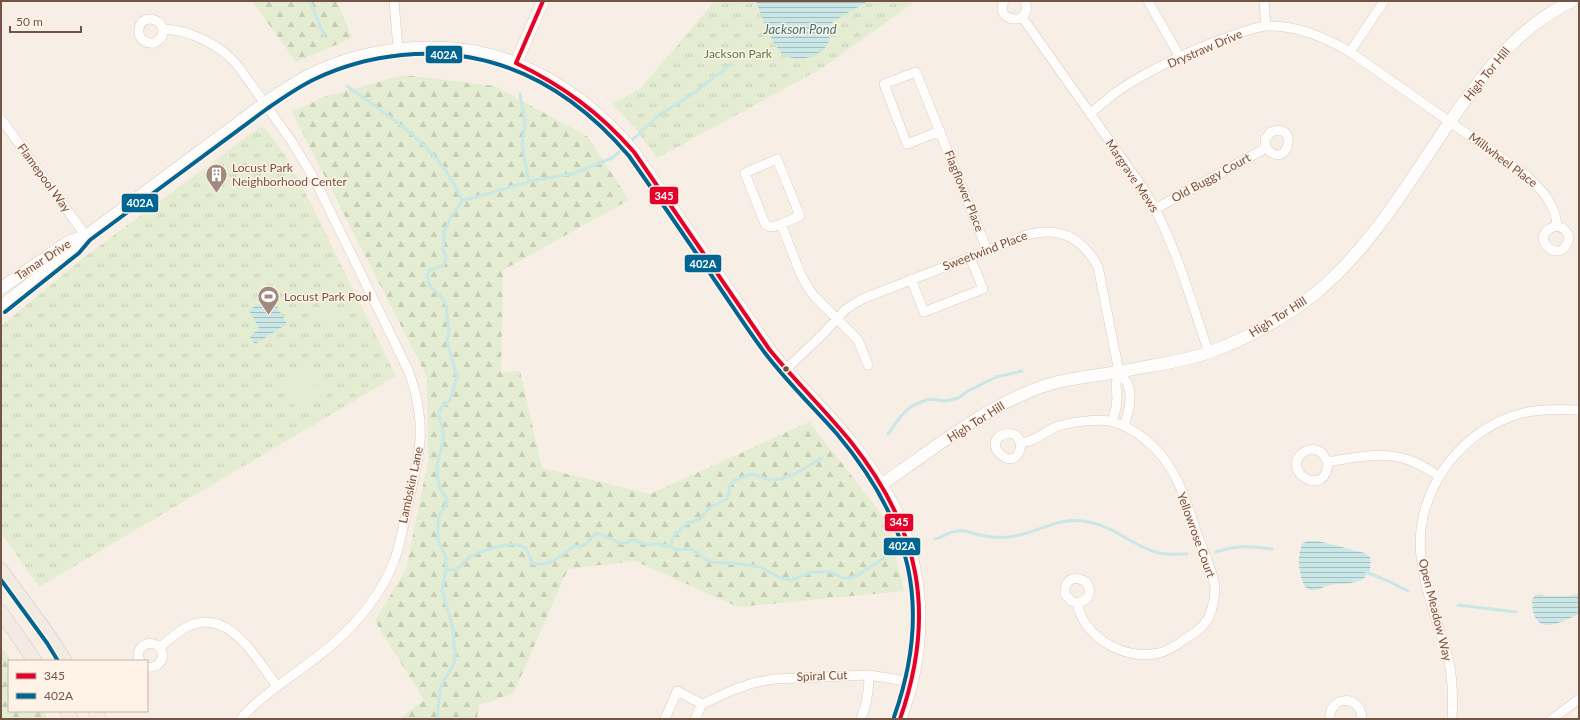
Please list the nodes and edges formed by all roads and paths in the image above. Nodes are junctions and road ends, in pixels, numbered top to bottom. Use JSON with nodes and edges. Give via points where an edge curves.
{"nodes":[{"id":1,"x":394,"y":1,"type":"edge"},
{"id":2,"x":543,"y":1,"type":"edge"},
{"id":3,"x":1004,"y":1,"type":"edge"},
{"id":4,"x":1025,"y":1,"type":"edge"},
{"id":5,"x":1148,"y":1,"type":"edge"},
{"id":6,"x":1264,"y":1,"type":"edge"},
{"id":7,"x":1384,"y":1,"type":"edge"},
{"id":8,"x":1572,"y":1,"type":"edge"},
{"id":9,"x":1022,"y":18,"type":"junction"},
{"id":10,"x":1266,"y":26,"type":"junction"},
{"id":11,"x":163,"y":29,"type":"dead end"},
{"id":12,"x":398,"y":49,"type":"junction"},
{"id":13,"x":1350,"y":52,"type":"junction"},
{"id":14,"x":1180,"y":57,"type":"junction"},
{"id":15,"x":516,"y":63,"type":"junction"},
{"id":16,"x":265,"y":103,"type":"junction"},
{"id":17,"x":1090,"y":114,"type":"junction"},
{"id":18,"x":1,"y":120,"type":"edge"},
{"id":19,"x":1451,"y":121,"type":"junction"},
{"id":20,"x":940,"y":132,"type":"junction"},
{"id":21,"x":1266,"y":148,"type":"dead end"},
{"id":22,"x":1156,"y":209,"type":"junction"},
{"id":23,"x":781,"y":224,"type":"junction"},
{"id":24,"x":1557,"y":226,"type":"dead end"},
{"id":25,"x":86,"y":236,"type":"junction"},
{"id":26,"x":987,"y":250,"type":"junction"},
{"id":27,"x":970,"y":257,"type":"junction"},
{"id":28,"x":911,"y":279,"type":"junction"},
{"id":29,"x":1,"y":288,"type":"edge"},
{"id":30,"x":1,"y":308,"type":"edge"},
{"id":31,"x":836,"y":319,"type":"junction"},
{"id":32,"x":1209,"y":353,"type":"junction"},
{"id":33,"x":868,"y":365,"type":"dead end"},
{"id":34,"x":785,"y":370,"type":"junction"},
{"id":35,"x":1119,"y":372,"type":"junction"},
{"id":36,"x":1579,"y":410,"type":"edge"},
{"id":37,"x":1112,"y":422,"type":"junction"},
{"id":38,"x":1124,"y":426,"type":"junction"},
{"id":39,"x":1021,"y":443,"type":"dead end"},
{"id":40,"x":1328,"y":462,"type":"dead end"},
{"id":41,"x":1439,"y":476,"type":"junction"},
{"id":42,"x":881,"y":485,"type":"junction"},
{"id":43,"x":1,"y":570,"type":"edge"},
{"id":44,"x":1077,"y":603,"type":"dead end"},
{"id":45,"x":1,"y":612,"type":"edge"},
{"id":46,"x":160,"y":647,"type":"junction"},
{"id":47,"x":35,"y":660,"type":"edge"},
{"id":48,"x":64,"y":660,"type":"edge"},
{"id":49,"x":140,"y":660,"type":"edge"},
{"id":50,"x":148,"y":667,"type":"edge"},
{"id":51,"x":869,"y":674,"type":"junction"},
{"id":52,"x":912,"y":682,"type":"junction"},
{"id":53,"x":277,"y":686,"type":"junction"},
{"id":54,"x":1579,"y":699,"type":"edge"},
{"id":55,"x":702,"y":704,"type":"junction"},
{"id":56,"x":241,"y":719,"type":"edge"},
{"id":57,"x":665,"y":719,"type":"edge"},
{"id":58,"x":695,"y":719,"type":"edge"},
{"id":59,"x":861,"y":719,"type":"edge"},
{"id":60,"x":900,"y":719,"type":"edge"},
{"id":61,"x":1330,"y":719,"type":"edge"},
{"id":62,"x":1363,"y":719,"type":"edge"},
{"id":63,"x":1452,"y":719,"type":"edge"},
{"id":64,"x":1552,"y":719,"type":"edge"}],
"edges":[{"from":1,"to":12,"type":"street"},
{"from":2,"to":15,"type":"street"},
{"from":3,"to":9,"type":"street","via":[[1002,8],[1008,18]]},
{"from":4,"to":9,"type":"street","via":[[1027,8]]},
{"from":5,"to":14,"type":"street"},
{"from":6,"to":10,"type":"street"},
{"from":7,"to":13,"type":"street"},
{"from":8,"to":19,"type":"street","name":"High Tor Hill","via":[[1526,30],[1510,45],[1474,86]]},
{"from":9,"to":17,"type":"street","name":"Margrave Mews"},
{"from":10,"to":13,"type":"street","name":"Drystraw Drive","via":[[1312,33]]},
{"from":10,"to":14,"type":"street","name":"Drystraw Drive","via":[[1224,38]]},
{"from":11,"to":16,"type":"street","name":"Lambskin Lane","via":[[180,31],[199,38],[224,52],[238,66]]},
{"from":12,"to":15,"type":"street","name":"Tamar Drive","via":[[448,48],[482,53]]},
{"from":12,"to":16,"type":"street","name":"Tamar Drive","via":[[342,61],[313,73]]},
{"from":13,"to":19,"type":"street","name":"Drystraw Drive"},
{"from":14,"to":17,"type":"street","name":"Drystraw Drive","via":[[1120,89]]},
{"from":15,"to":34,"type":"street","name":"Tamar Drive","via":[[542,75],[572,94],[594,110],[619,134]]},
{"from":16,"to":25,"type":"street","name":"Tamar Drive"},
{"from":16,"to":53,"type":"street","name":"Lambskin Lane","via":[[316,182],[409,372],[421,422],[419,454],[398,546],[393,564],[377,596],[348,630]]},
{"from":17,"to":22,"type":"street","name":"Margrave Mews"},
{"from":18,"to":25,"type":"street","name":"Flamepool Way"},
{"from":19,"to":24,"type":"street","name":"Millwheel Place","via":[[1508,161],[1538,186],[1552,207]]},
{"from":19,"to":32,"type":"street","name":"High Tor Hill","via":[[1372,234],[1339,272],[1316,292],[1267,326]]},
{"from":20,"to":20,"type":"street","name":"Flagflower Place","via":[[916,72],[884,84],[908,144]]},
{"from":20,"to":26,"type":"street","name":"Flagflower Place"},
{"from":21,"to":22,"type":"street","name":"Old Buggy Court"},
{"from":22,"to":32,"type":"street","name":"Margrave Mews","via":[[1167,233]]},
{"from":23,"to":23,"type":"street","via":[[772,227],[765,224],[745,173],[777,159],[800,216]]},
{"from":23,"to":31,"type":"street","via":[[807,286]]},
{"from":25,"to":29,"type":"street","name":"Tamar Drive","via":[[70,241]]},
{"from":25,"to":30,"type":"street","name":"Tamar Drive","via":[[75,248]]},
{"from":26,"to":27,"type":"street","name":"Sweetwind Place"},
{"from":26,"to":35,"type":"street","name":"Sweetwind Place","via":[[1039,232],[1060,233],[1079,243],[1098,267]]},
{"from":27,"to":28,"type":"street","name":"Sweetwind Place"},
{"from":27,"to":28,"type":"street","via":[[983,289],[924,312]]},
{"from":28,"to":31,"type":"street","name":"Sweetwind Place","via":[[853,303]]},
{"from":31,"to":33,"type":"street","via":[[858,340]]},
{"from":31,"to":34,"type":"street","name":"Sweetwind Place"},
{"from":32,"to":35,"type":"street","name":"High Tor Hill"},
{"from":34,"to":42,"type":"street","name":"Tamar Drive","via":[[850,441]]},
{"from":35,"to":37,"type":"street","via":[[1116,408]]},
{"from":35,"to":38,"type":"street","via":[[1128,384],[1130,400]]},
{"from":35,"to":42,"type":"street","name":"High Tor Hill","via":[[1046,386],[1011,400],[959,431]]},
{"from":36,"to":41,"type":"street","name":"Open Meadow Way","via":[[1530,411],[1501,421],[1462,447]]},
{"from":37,"to":38,"type":"street","name":"Yellowrose Court"},
{"from":37,"to":39,"type":"street","name":"Yellowrose Court","via":[[1083,421],[1069,424],[1057,427],[1028,443]]},
{"from":38,"to":44,"type":"street","name":"Yellowrose Court","via":[[1153,447],[1177,480],[1210,570],[1215,597],[1208,618],[1201,628],[1172,648],[1159,653],[1138,655],[1113,648],[1103,640],[1083,618]]},
{"from":40,"to":41,"type":"street","via":[[1380,455],[1394,456],[1420,464]]},
{"from":41,"to":63,"type":"street","name":"Open Meadow Way","via":[[1432,490],[1423,523],[1421,555],[1449,663],[1453,699]]},
{"from":42,"to":52,"type":"street","name":"Tamar Drive","via":[[899,518],[915,567],[920,633]]},
{"from":43,"to":48,"type":"main road"},
{"from":45,"to":47,"type":"main road"},
{"from":46,"to":49,"type":"street","via":[[154,643],[144,644],[138,653]]},
{"from":46,"to":50,"type":"street","via":[[163,653],[160,663]]},
{"from":46,"to":53,"type":"street","via":[[185,628],[212,623],[222,625],[232,630],[242,641]]},
{"from":51,"to":52,"type":"street","name":"Spiral Cut"},
{"from":51,"to":55,"type":"street","name":"Spiral Cut","via":[[774,679],[753,683]]},
{"from":51,"to":59,"type":"street","via":[[869,694]]},
{"from":52,"to":60,"type":"street","name":"Tamar Drive"},
{"from":53,"to":56,"type":"street","name":"Lambskin Lane"},
{"from":54,"to":64,"type":"street"},
{"from":55,"to":57,"type":"street","via":[[677,691]]},
{"from":55,"to":58,"type":"street"},
{"from":61,"to":62,"type":"street","via":[[1332,708],[1340,701],[1348,700],[1358,706]]}]}
